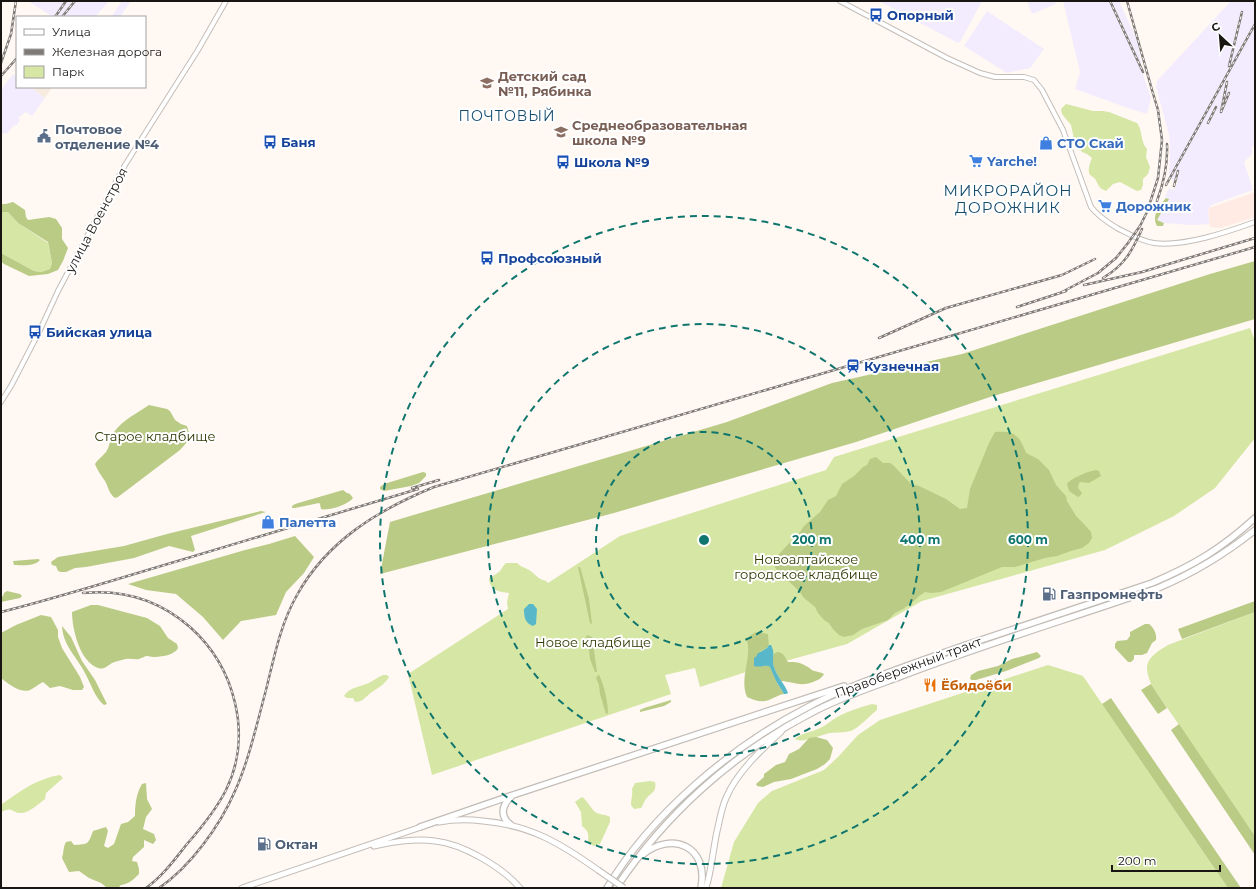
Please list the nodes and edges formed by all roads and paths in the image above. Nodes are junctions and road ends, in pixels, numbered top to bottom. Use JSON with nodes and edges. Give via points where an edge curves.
{"nodes":[{"id":1,"x":226,"y":1,"type":"edge"},
{"id":2,"x":840,"y":1,"type":"edge"},
{"id":3,"x":1255,"y":222,"type":"edge"},
{"id":4,"x":1,"y":402,"type":"edge"},
{"id":5,"x":1255,"y":518,"type":"edge"},
{"id":6,"x":1255,"y":530,"type":"edge"},
{"id":7,"x":905,"y":666,"type":"junction"},
{"id":8,"x":785,"y":728,"type":"junction"},
{"id":9,"x":516,"y":794,"type":"junction"},
{"id":10,"x":511,"y":825,"type":"junction"},
{"id":11,"x":420,"y":827,"type":"junction"},
{"id":12,"x":357,"y":849,"type":"junction"},
{"id":13,"x":634,"y":862,"type":"junction"},
{"id":14,"x":242,"y":888,"type":"edge"},
{"id":15,"x":520,"y":888,"type":"edge"},
{"id":16,"x":608,"y":888,"type":"edge"},
{"id":17,"x":616,"y":888,"type":"edge"},
{"id":18,"x":624,"y":888,"type":"edge"},
{"id":19,"x":701,"y":888,"type":"edge"},
{"id":20,"x":706,"y":888,"type":"edge"}],
"edges":[{"from":1,"to":4,"type":"street","name":"улица Военстроя","via":[[125,165]]},
{"from":2,"to":3,"type":"street","via":[[980,73],[995,77],[1024,77],[1034,80],[1063,130],[1091,207],[1099,216],[1128,234],[1154,243],[1186,241]]},
{"from":5,"to":7,"type":"highway","name":"Правобережный тракт","via":[[1215,551],[1174,574]]},
{"from":6,"to":8,"type":"highway","name":"Правобережный тракт","via":[[1208,564],[1158,588],[908,673],[837,700]]},
{"from":7,"to":9,"type":"highway"},
{"from":7,"to":16,"type":"highway","name":"Правобережный тракт","via":[[807,707],[752,740],[725,760],[666,813],[628,857]]},
{"from":8,"to":13,"type":"highway","name":"Правобережный тракт","via":[[707,783],[671,818]]},
{"from":8,"to":20,"type":"main road","via":[[737,778],[726,797],[717,828]]},
{"from":9,"to":10,"type":"highway","via":[[507,801],[503,812]]},
{"from":9,"to":11,"type":"highway"},
{"from":10,"to":11,"type":"main road","via":[[461,820]]},
{"from":10,"to":18,"type":"main road","bridge":true,"via":[[532,831],[564,846]]},
{"from":11,"to":12,"type":"main road"},
{"from":12,"to":14,"type":"main road"},
{"from":12,"to":15,"type":"main road","via":[[404,841],[447,843],[493,864]]},
{"from":13,"to":17,"type":"highway","name":"Правобережный тракт"},
{"from":13,"to":19,"type":"highway","via":[[645,852],[661,845],[682,845],[693,851],[701,864]]}]}
